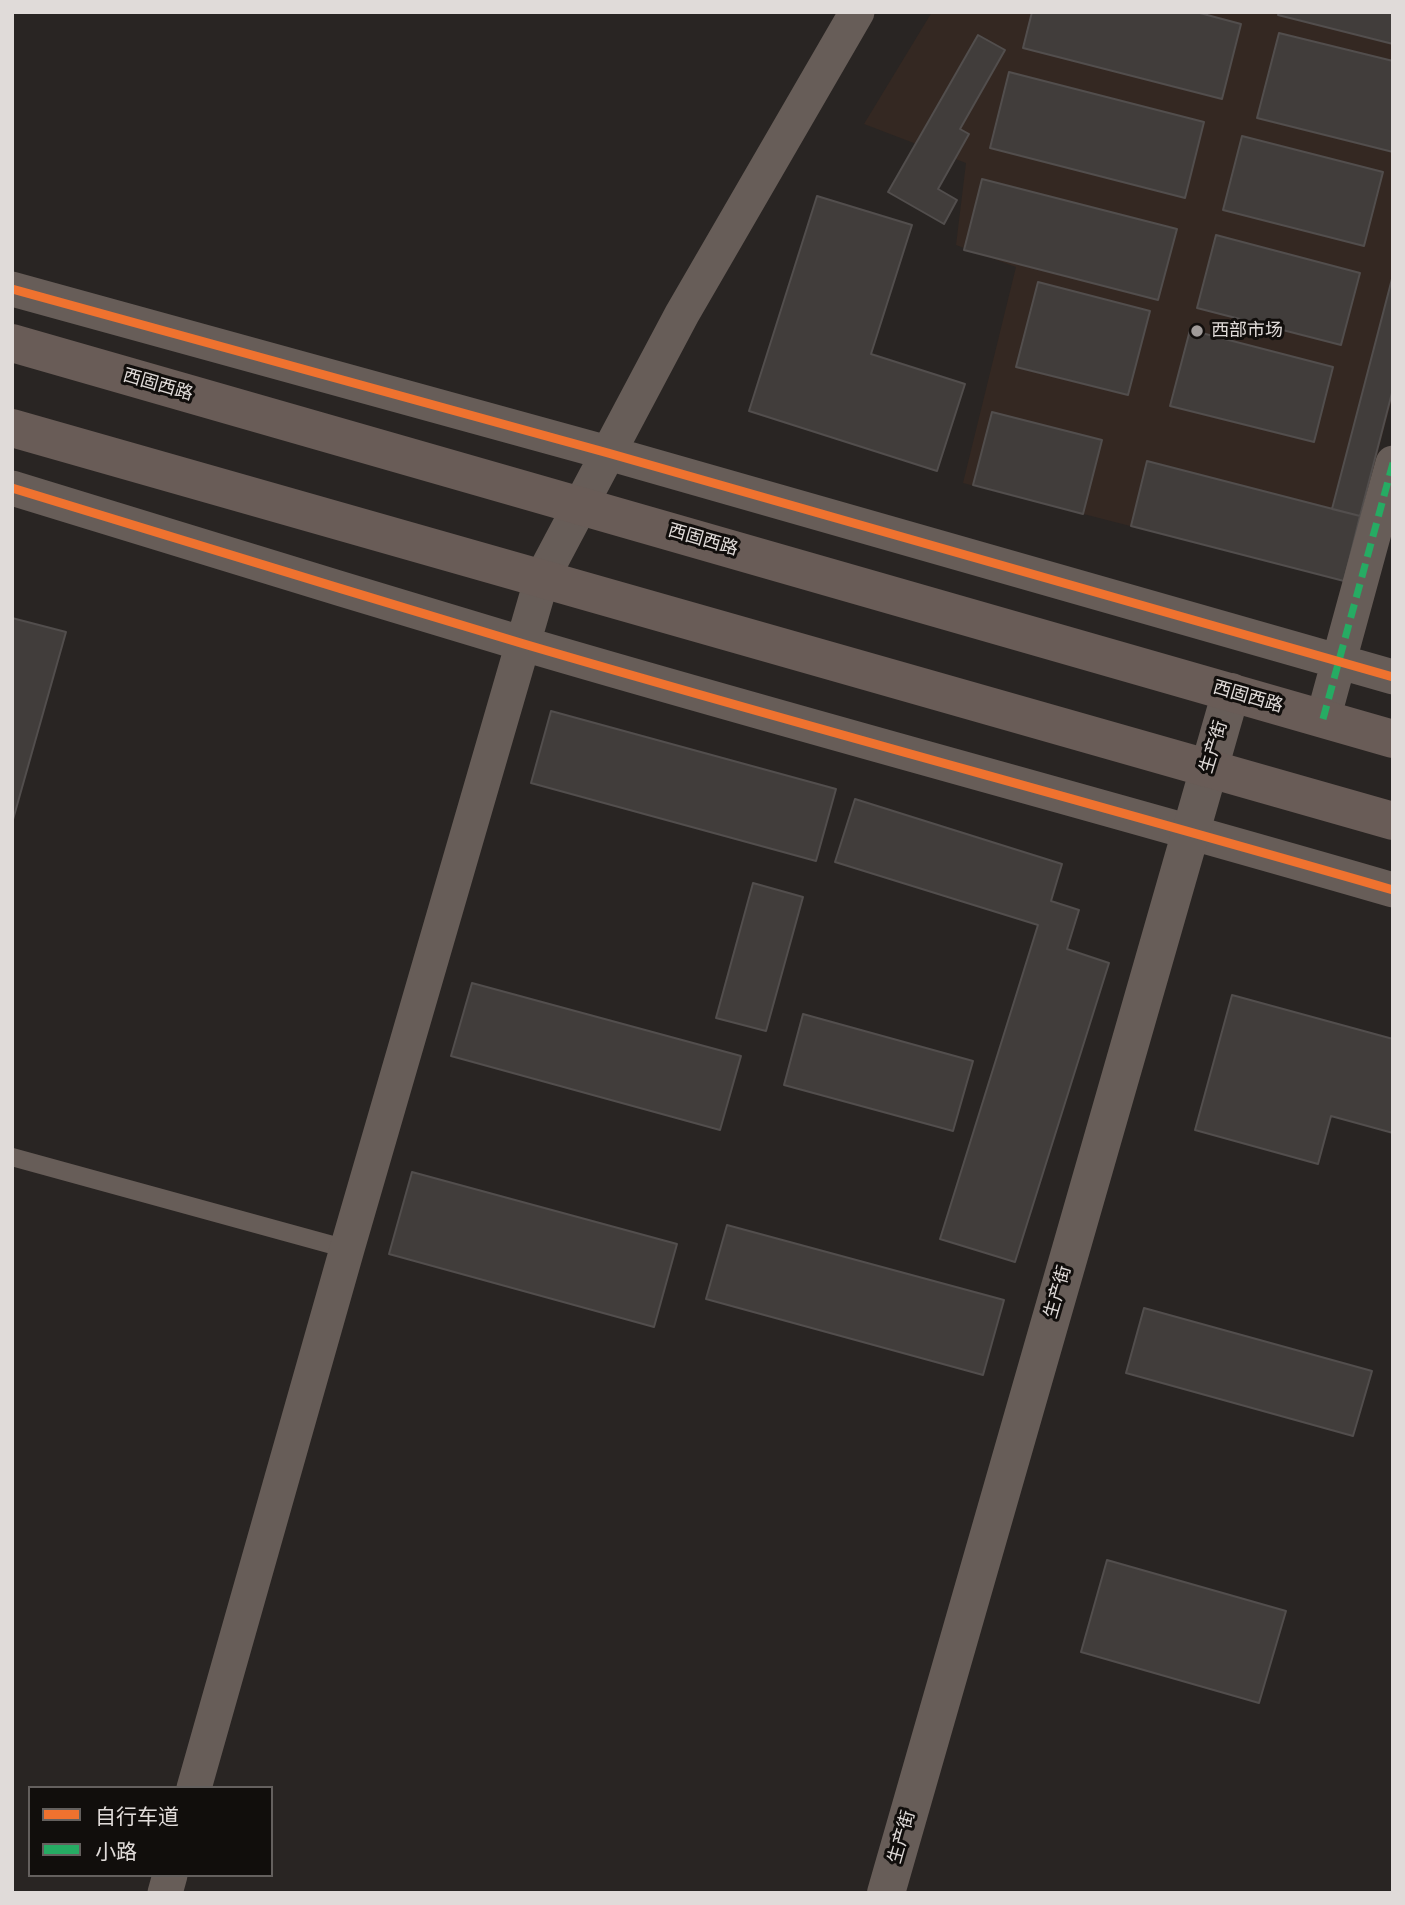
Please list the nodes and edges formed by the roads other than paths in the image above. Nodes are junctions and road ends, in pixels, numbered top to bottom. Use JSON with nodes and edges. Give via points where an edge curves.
{"nodes":[{"id":1,"x":857,"y":12,"type":"edge"},
{"id":2,"x":12,"y":289,"type":"edge"},
{"id":3,"x":12,"y":344,"type":"edge"},
{"id":4,"x":12,"y":428,"type":"edge"},
{"id":5,"x":608,"y":453,"type":"junction"},
{"id":6,"x":1393,"y":463,"type":"edge"},
{"id":7,"x":12,"y":488,"type":"edge"},
{"id":8,"x":580,"y":505,"type":"junction"},
{"id":9,"x":542,"y":578,"type":"junction"},
{"id":10,"x":523,"y":643,"type":"junction"},
{"id":11,"x":1339,"y":662,"type":"junction"},
{"id":12,"x":1393,"y":677,"type":"edge"},
{"id":13,"x":1231,"y":692,"type":"junction"},
{"id":14,"x":1323,"y":719,"type":"junction"},
{"id":15,"x":1393,"y":739,"type":"edge"},
{"id":16,"x":1208,"y":768,"type":"junction"},
{"id":17,"x":1393,"y":821,"type":"edge"},
{"id":18,"x":1190,"y":831,"type":"junction"},
{"id":19,"x":1393,"y":890,"type":"edge"},
{"id":20,"x":12,"y":1157,"type":"edge"},
{"id":21,"x":347,"y":1249,"type":"junction"},
{"id":22,"x":195,"y":1786,"type":"edge"},
{"id":23,"x":886,"y":1893,"type":"edge"}],
"edges":[{"from":1,"to":5,"type":"street","via":[[682,314]]},
{"from":2,"to":5,"type":"street"},
{"from":3,"to":8,"type":"main road","name":"西固西路"},
{"from":4,"to":9,"type":"main road"},
{"from":5,"to":8,"type":"street"},
{"from":5,"to":11,"type":"street"},
{"from":6,"to":11,"type":"street"},
{"from":7,"to":10,"type":"street"},
{"from":8,"to":9,"type":"street"},
{"from":8,"to":13,"type":"main road","name":"西固西路"},
{"from":9,"to":10,"type":"street"},
{"from":9,"to":16,"type":"main road"},
{"from":10,"to":18,"type":"street"},
{"from":10,"to":21,"type":"street"},
{"from":11,"to":12,"type":"street"},
{"from":11,"to":14,"type":"street"},
{"from":13,"to":14,"type":"main road","name":"西固西路"},
{"from":13,"to":16,"type":"street","name":"生产街"},
{"from":14,"to":15,"type":"main road","name":"西固西路"},
{"from":16,"to":17,"type":"main road"},
{"from":16,"to":18,"type":"street","name":"生产街"},
{"from":18,"to":19,"type":"street"},
{"from":18,"to":23,"type":"street","name":"生产街"},
{"from":20,"to":21,"type":"lane"},
{"from":21,"to":22,"type":"street"}]}
